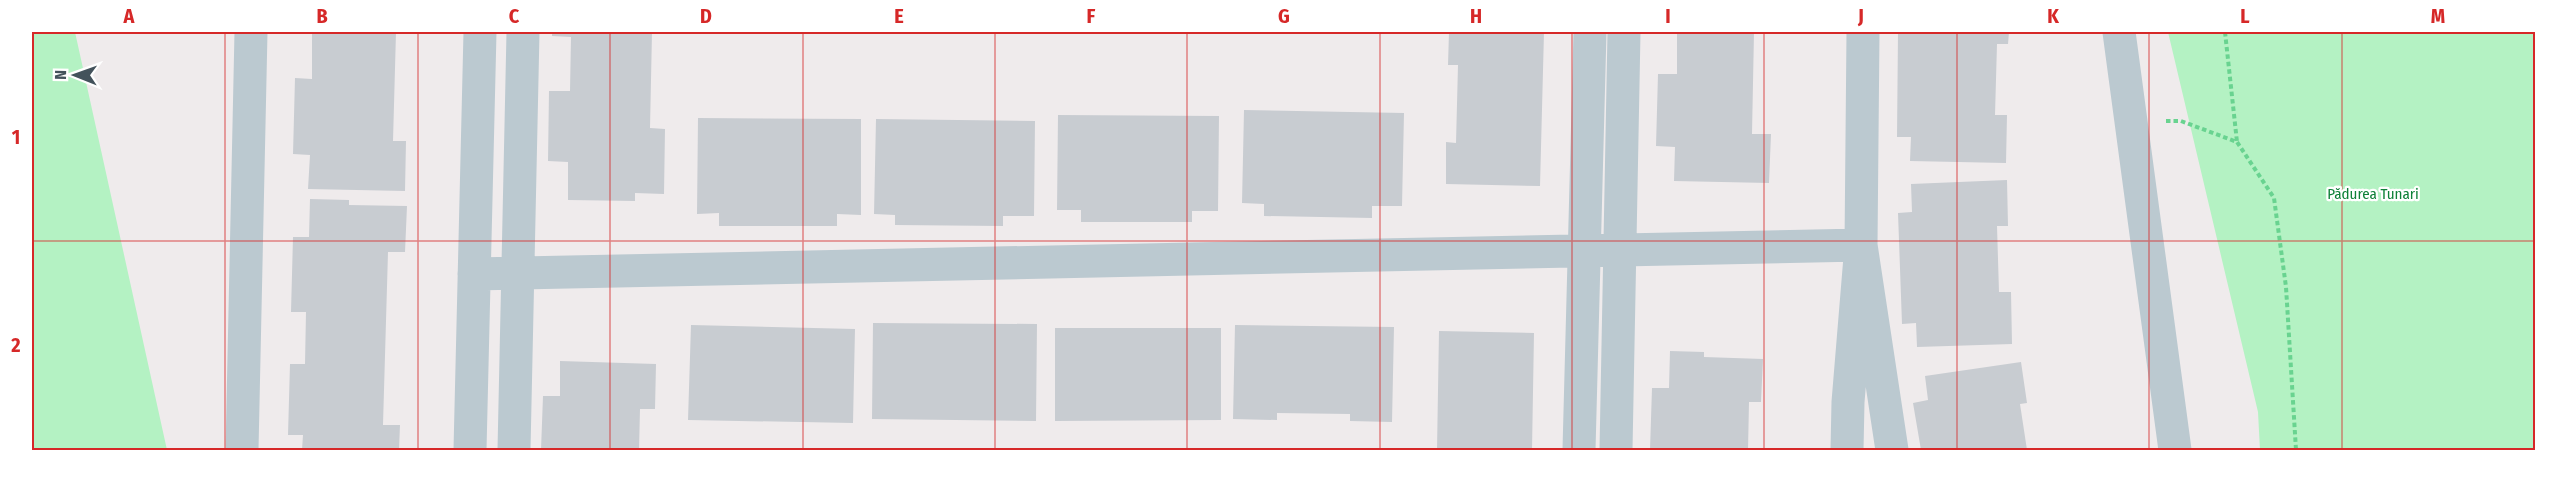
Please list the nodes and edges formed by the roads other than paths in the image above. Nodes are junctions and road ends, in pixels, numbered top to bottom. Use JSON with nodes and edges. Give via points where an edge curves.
{"nodes":[{"id":1,"x":251,"y":32,"type":"edge"},
{"id":2,"x":480,"y":32,"type":"edge"},
{"id":3,"x":523,"y":32,"type":"edge"},
{"id":4,"x":1590,"y":32,"type":"edge"},
{"id":5,"x":1624,"y":32,"type":"edge"},
{"id":6,"x":1863,"y":32,"type":"edge"},
{"id":7,"x":2119,"y":32,"type":"edge"},
{"id":8,"x":1861,"y":245,"type":"junction"},
{"id":9,"x":1584,"y":251,"type":"junction"},
{"id":10,"x":1619,"y":251,"type":"junction"},
{"id":11,"x":474,"y":274,"type":"junction"},
{"id":12,"x":518,"y":274,"type":"junction"},
{"id":13,"x":242,"y":450,"type":"edge"},
{"id":14,"x":470,"y":450,"type":"edge"},
{"id":15,"x":514,"y":450,"type":"edge"},
{"id":16,"x":1579,"y":450,"type":"edge"},
{"id":17,"x":1616,"y":450,"type":"edge"},
{"id":18,"x":1847,"y":450,"type":"edge"},
{"id":19,"x":1892,"y":450,"type":"edge"},
{"id":20,"x":2175,"y":450,"type":"edge"}],
"edges":[{"from":1,"to":13,"type":"street"},
{"from":2,"to":11,"type":"street"},
{"from":3,"to":12,"type":"street"},
{"from":4,"to":9,"type":"street"},
{"from":5,"to":10,"type":"street"},
{"from":6,"to":8,"type":"street"},
{"from":7,"to":20,"type":"street"},
{"from":8,"to":10,"type":"street"},
{"from":8,"to":18,"type":"street"},
{"from":8,"to":19,"type":"street"},
{"from":9,"to":10,"type":"street"},
{"from":9,"to":12,"type":"street"},
{"from":9,"to":16,"type":"street"},
{"from":10,"to":17,"type":"street"},
{"from":11,"to":12,"type":"street"},
{"from":11,"to":14,"type":"street"},
{"from":12,"to":15,"type":"street"}]}
